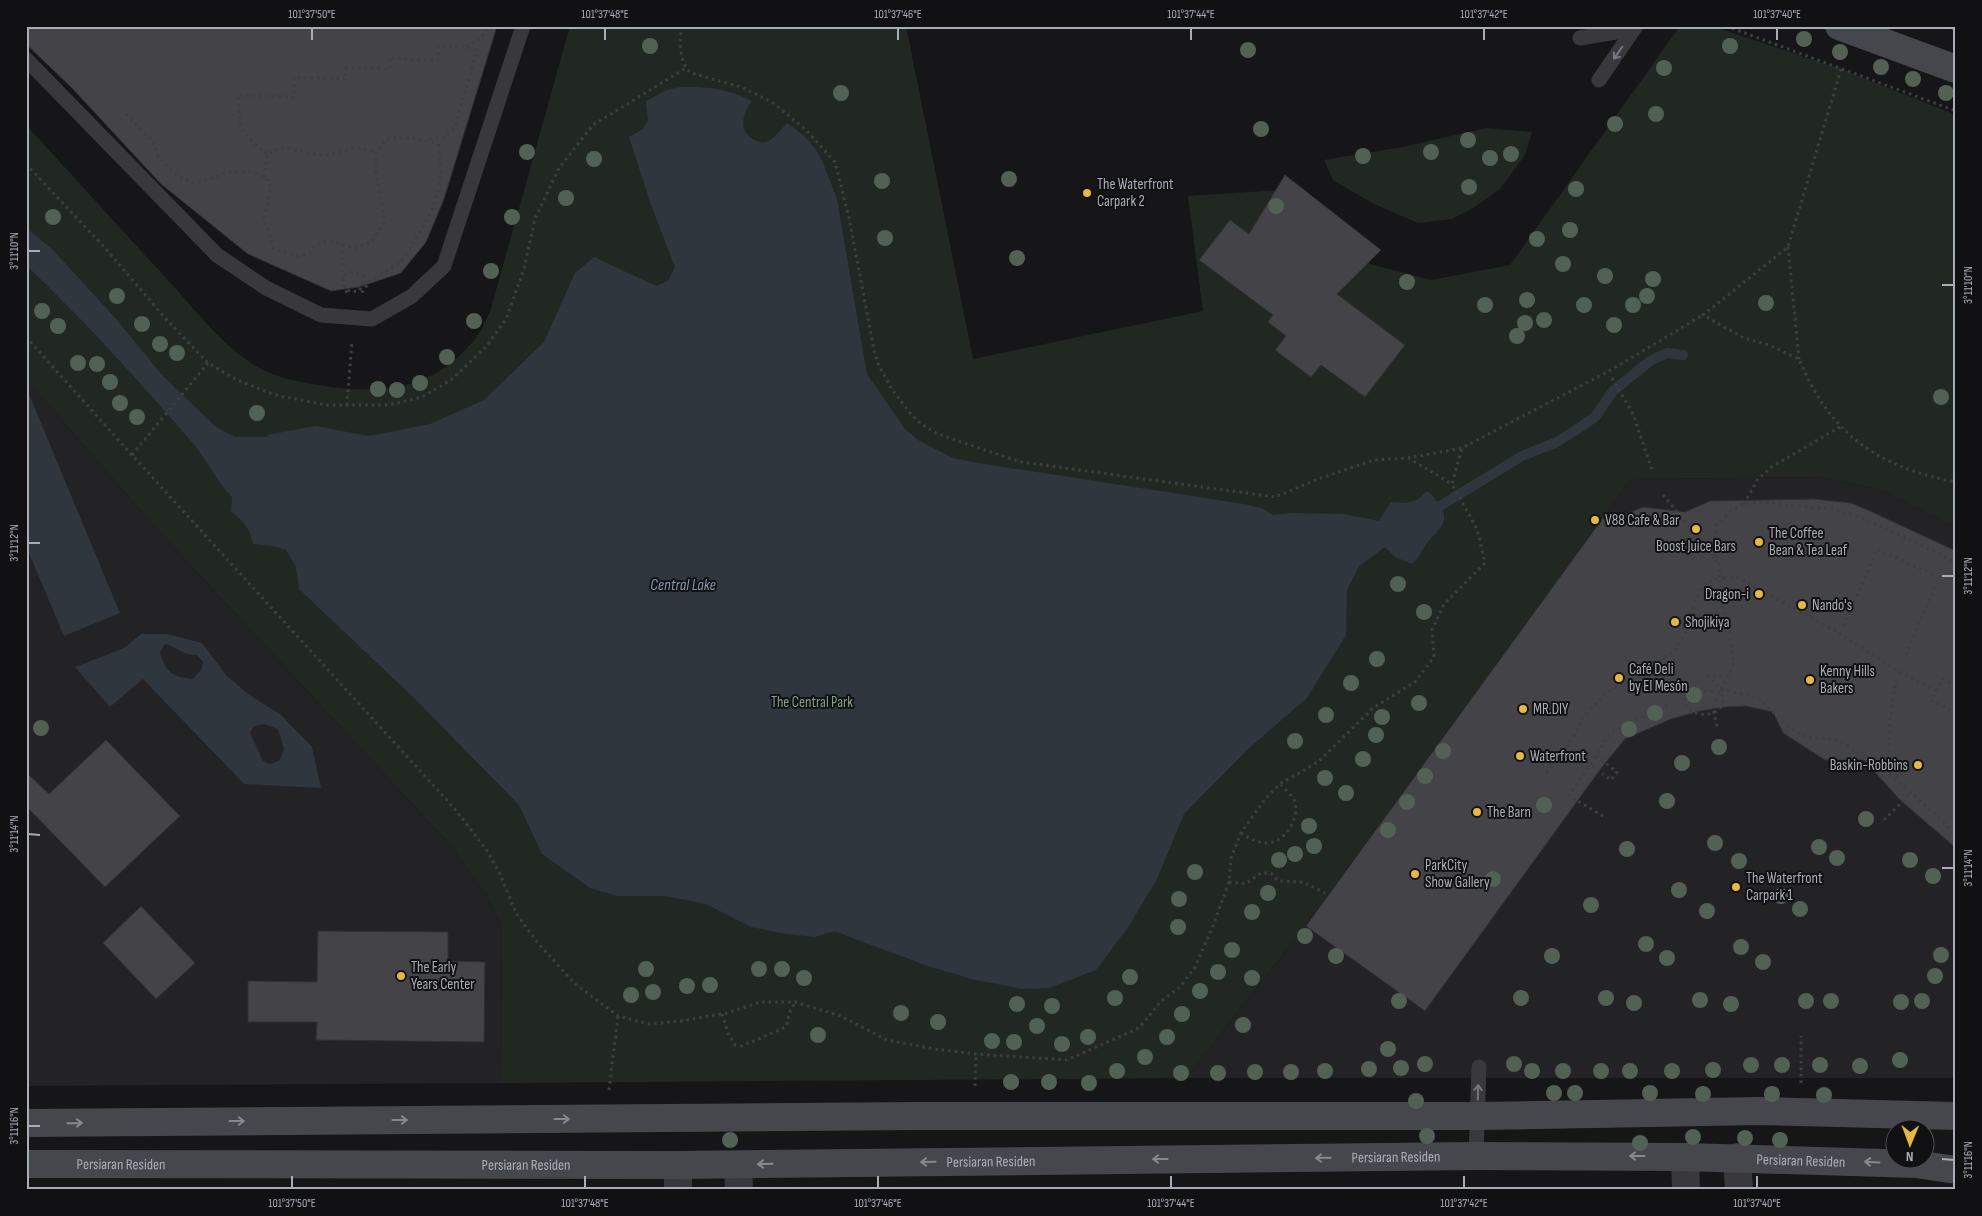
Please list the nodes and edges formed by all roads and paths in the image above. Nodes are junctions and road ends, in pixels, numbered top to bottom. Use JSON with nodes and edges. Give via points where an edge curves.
{"nodes":[{"id":1,"x":489,"y":26,"type":"edge"},
{"id":2,"x":523,"y":26,"type":"edge"},
{"id":3,"x":682,"y":26,"type":"edge"},
{"id":4,"x":1631,"y":26,"type":"edge"},
{"id":5,"x":1636,"y":26,"type":"edge"},
{"id":6,"x":1726,"y":26,"type":"edge"},
{"id":7,"x":1839,"y":26,"type":"edge"},
{"id":8,"x":1946,"y":26,"type":"edge"},
{"id":9,"x":1956,"y":30,"type":"edge"},
{"id":10,"x":1580,"y":38,"type":"dead end"},
{"id":11,"x":465,"y":47,"type":"junction"},
{"id":12,"x":26,"y":59,"type":"edge"},
{"id":13,"x":686,"y":68,"type":"junction"},
{"id":14,"x":1842,"y":69,"type":"junction"},
{"id":15,"x":1956,"y":69,"type":"edge"},
{"id":16,"x":1599,"y":80,"type":"dead end"},
{"id":17,"x":1956,"y":111,"type":"edge"},
{"id":18,"x":126,"y":114,"type":"dead end"},
{"id":19,"x":426,"y":140,"type":"junction"},
{"id":20,"x":376,"y":153,"type":"junction"},
{"id":21,"x":267,"y":154,"type":"junction"},
{"id":22,"x":26,"y":164,"type":"edge"},
{"id":23,"x":265,"y":177,"type":"junction"},
{"id":24,"x":421,"y":231,"type":"dead end"},
{"id":25,"x":342,"y":244,"type":"junction"},
{"id":26,"x":1788,"y":247,"type":"junction"},
{"id":27,"x":359,"y":297,"type":"dead end"},
{"id":28,"x":1703,"y":315,"type":"junction"},
{"id":29,"x":26,"y":336,"type":"edge"},
{"id":30,"x":1799,"y":359,"type":"junction"},
{"id":31,"x":208,"y":364,"type":"junction"},
{"id":32,"x":1612,"y":378,"type":"dead end"},
{"id":33,"x":1840,"y":427,"type":"junction"},
{"id":34,"x":1462,"y":448,"type":"junction"},
{"id":35,"x":132,"y":455,"type":"junction"},
{"id":36,"x":1408,"y":458,"type":"junction"},
{"id":37,"x":1652,"y":470,"type":"dead end"},
{"id":38,"x":1956,"y":482,"type":"edge"},
{"id":39,"x":1452,"y":484,"type":"junction"},
{"id":40,"x":1663,"y":495,"type":"dead end"},
{"id":41,"x":1744,"y":504,"type":"junction"},
{"id":42,"x":1956,"y":562,"type":"edge"},
{"id":43,"x":1720,"y":578,"type":"junction"},
{"id":44,"x":1844,"y":626,"type":"dead end"},
{"id":45,"x":1663,"y":658,"type":"junction"},
{"id":46,"x":1904,"y":659,"type":"dead end"},
{"id":47,"x":1727,"y":677,"type":"junction"},
{"id":48,"x":1896,"y":679,"type":"dead end"},
{"id":49,"x":1956,"y":686,"type":"edge"},
{"id":50,"x":1721,"y":690,"type":"junction"},
{"id":51,"x":1936,"y":691,"type":"junction"},
{"id":52,"x":1686,"y":698,"type":"dead end"},
{"id":53,"x":1668,"y":705,"type":"dead end"},
{"id":54,"x":1956,"y":713,"type":"edge"},
{"id":55,"x":1717,"y":726,"type":"dead end"},
{"id":56,"x":1567,"y":745,"type":"junction"},
{"id":57,"x":1596,"y":756,"type":"junction"},
{"id":58,"x":1546,"y":773,"type":"dead end"},
{"id":59,"x":1898,"y":782,"type":"junction"},
{"id":60,"x":1280,"y":784,"type":"junction"},
{"id":61,"x":1911,"y":793,"type":"junction"},
{"id":62,"x":1603,"y":816,"type":"dead end"},
{"id":63,"x":1884,"y":820,"type":"dead end"},
{"id":64,"x":1241,"y":833,"type":"junction"},
{"id":65,"x":1956,"y":835,"type":"edge"},
{"id":66,"x":1229,"y":882,"type":"junction"},
{"id":67,"x":1325,"y":893,"type":"dead end"},
{"id":68,"x":795,"y":1002,"type":"junction"},
{"id":69,"x":722,"y":1014,"type":"junction"},
{"id":70,"x":618,"y":1016,"type":"junction"},
{"id":71,"x":1801,"y":1036,"type":"dead end"},
{"id":72,"x":976,"y":1054,"type":"junction"},
{"id":73,"x":1478,"y":1067,"type":"dead end"},
{"id":74,"x":975,"y":1089,"type":"dead end"},
{"id":75,"x":1800,"y":1089,"type":"dead end"},
{"id":76,"x":609,"y":1092,"type":"dead end"},
{"id":77,"x":1477,"y":1116,"type":"junction"},
{"id":78,"x":1956,"y":1116,"type":"edge"},
{"id":79,"x":26,"y":1123,"type":"edge"},
{"id":80,"x":1476,"y":1156,"type":"junction"},
{"id":81,"x":1685,"y":1156,"type":"junction"},
{"id":82,"x":1737,"y":1157,"type":"junction"},
{"id":83,"x":26,"y":1164,"type":"edge"},
{"id":84,"x":1956,"y":1170,"type":"edge"},
{"id":85,"x":738,"y":1177,"type":"edge"},
{"id":86,"x":678,"y":1178,"type":"edge"},
{"id":87,"x":1686,"y":1190,"type":"edge"},
{"id":88,"x":1739,"y":1190,"type":"edge"}],
"edges":[{"from":1,"to":11,"type":"path","via":[[480,39]]},
{"from":2,"to":12,"type":"lane","via":[[444,266],[412,296],[372,319],[320,314],[266,288],[217,255]]},
{"from":3,"to":13,"type":"path","via":[[680,49]]},
{"from":4,"to":10,"type":"lane"},
{"from":5,"to":16,"type":"lane","one_way":true},
{"from":6,"to":14,"type":"path"},
{"from":7,"to":15,"type":"street"},
{"from":8,"to":9,"type":"path"},
{"from":11,"to":19,"type":"path","via":[[477,50],[455,127],[444,138]]},
{"from":11,"to":21,"type":"path","via":[[438,46],[438,60],[389,58],[390,69],[346,68],[346,79],[294,77],[294,97],[238,95],[240,129]]},
{"from":13,"to":31,"type":"path","via":[[593,125],[559,168],[535,218],[524,269],[506,319],[486,347],[451,380],[422,397],[389,405],[326,405],[275,394],[236,380]]},
{"from":13,"to":36,"type":"path","via":[[691,73],[741,87],[772,102],[806,130],[835,162],[879,366],[909,412],[920,424],[936,433],[1021,462],[1275,497],[1374,460]]},
{"from":14,"to":17,"type":"path"},
{"from":14,"to":26,"type":"path"},
{"from":18,"to":23,"type":"path","via":[[153,142],[158,156],[175,174],[192,183],[210,180],[227,172],[251,172]]},
{"from":19,"to":20,"type":"path","via":[[386,139]]},
{"from":19,"to":24,"type":"path","via":[[438,144],[442,162],[441,181],[437,200]]},
{"from":20,"to":21,"type":"path","via":[[354,148],[329,155],[313,154],[282,147]]},
{"from":20,"to":25,"type":"path","via":[[376,175],[385,221],[372,242],[355,248]]},
{"from":21,"to":23,"type":"path"},
{"from":22,"to":31,"type":"path"},
{"from":23,"to":25,"type":"path","via":[[271,188],[264,218],[274,249],[298,256],[309,254],[316,245],[328,240]]},
{"from":25,"to":27,"type":"path","bridge":true,"via":[[342,270],[343,279],[345,289],[352,292],[360,291],[363,284],[363,276],[352,272],[343,276],[342,284],[348,294]]},
{"from":26,"to":28,"type":"path"},
{"from":26,"to":30,"type":"path"},
{"from":28,"to":30,"type":"path","via":[[1744,338],[1769,344]]},
{"from":28,"to":34,"type":"path","via":[[1609,371]]},
{"from":29,"to":35,"type":"path"},
{"from":30,"to":33,"type":"path","via":[[1822,406]]},
{"from":31,"to":35,"type":"path"},
{"from":32,"to":37,"type":"path","via":[[1633,414]]},
{"from":33,"to":38,"type":"path","via":[[1883,459],[1909,470]]},
{"from":33,"to":41,"type":"path","via":[[1773,466],[1758,479]]},
{"from":34,"to":36,"type":"path"},
{"from":34,"to":39,"type":"path"},
{"from":35,"to":70,"type":"path","via":[[454,808],[486,848],[516,913],[537,942],[575,984]]},
{"from":36,"to":39,"type":"path"},
{"from":39,"to":60,"type":"path","via":[[1477,529],[1485,563],[1444,604],[1432,630],[1434,657],[1415,682],[1374,708],[1318,762]]},
{"from":40,"to":47,"type":"path","via":[[1716,558],[1734,662]]},
{"from":41,"to":42,"type":"path","via":[[1758,502],[1832,509],[1866,519]]},
{"from":41,"to":43,"type":"path","via":[[1722,518],[1715,528]]},
{"from":43,"to":45,"type":"path","bridge":true,"via":[[1704,585],[1686,632],[1674,651]]},
{"from":43,"to":51,"type":"path","bridge":true,"via":[[1734,576],[1833,629],[1896,670]]},
{"from":44,"to":46,"type":"path","via":[[1877,549],[1939,577]]},
{"from":45,"to":50,"type":"path","via":[[1679,682],[1688,708],[1708,715],[1721,708],[1724,699]]},
{"from":45,"to":56,"type":"path","via":[[1608,692],[1583,717]]},
{"from":47,"to":50,"type":"path"},
{"from":47,"to":50,"type":"path","bridge":true,"via":[[1708,675]]},
{"from":48,"to":59,"type":"path","via":[[1889,753]]},
{"from":49,"to":51,"type":"path","via":[[1943,679]]},
{"from":50,"to":52,"type":"path"},
{"from":50,"to":55,"type":"path","via":[[1713,708]]},
{"from":50,"to":59,"type":"path","via":[[1757,697],[1787,726],[1808,738],[1836,739],[1878,764]]},
{"from":51,"to":54,"type":"path","via":[[1931,700]]},
{"from":53,"to":57,"type":"path","via":[[1610,734]]},
{"from":56,"to":57,"type":"path","bridge":true,"via":[[1611,780],[1617,772]]},
{"from":56,"to":58,"type":"path"},
{"from":57,"to":62,"type":"path","via":[[1569,796]]},
{"from":59,"to":61,"type":"path"},
{"from":60,"to":64,"type":"path"},
{"from":60,"to":64,"type":"path","via":[[1294,800],[1296,813],[1293,823],[1277,840],[1269,843],[1257,842]]},
{"from":61,"to":63,"type":"path"},
{"from":61,"to":65,"type":"path"},
{"from":64,"to":66,"type":"path","via":[[1230,858]]},
{"from":66,"to":67,"type":"path","via":[[1245,884],[1261,873],[1271,873],[1278,881],[1304,882]]},
{"from":66,"to":72,"type":"path","via":[[1195,968],[1139,1028],[1067,1060]]},
{"from":68,"to":69,"type":"path","via":[[761,1002]]},
{"from":68,"to":69,"type":"path","via":[[788,1012],[786,1028],[742,1046],[731,1041]]},
{"from":68,"to":72,"type":"path","via":[[841,1016],[887,1040]]},
{"from":69,"to":70,"type":"path","via":[[649,1024]]},
{"from":70,"to":76,"type":"path"},
{"from":71,"to":75,"type":"path"},
{"from":72,"to":74,"type":"path"},
{"from":77,"to":73,"type":"lane","one_way":true},
{"from":77,"to":78,"type":"street","via":[[1760,1111]]},
{"from":79,"to":77,"type":"street","one_way":true,"via":[[918,1116]]},
{"from":77,"to":80,"type":"lane"},
{"from":81,"to":80,"type":"street","name":"Persiaran Residen","one_way":true},
{"from":80,"to":85,"type":"street","name":"Persiaran Residen","one_way":true},
{"from":81,"to":82,"type":"street","name":"Persiaran Residen"},
{"from":81,"to":87,"type":"street"},
{"from":84,"to":82,"type":"street","name":"Persiaran Residen","one_way":true,"via":[[1916,1164]]},
{"from":82,"to":88,"type":"street"},
{"from":83,"to":86,"type":"street","name":"Persiaran Residen"},
{"from":85,"to":86,"type":"street","name":"Persiaran Residen"}]}
